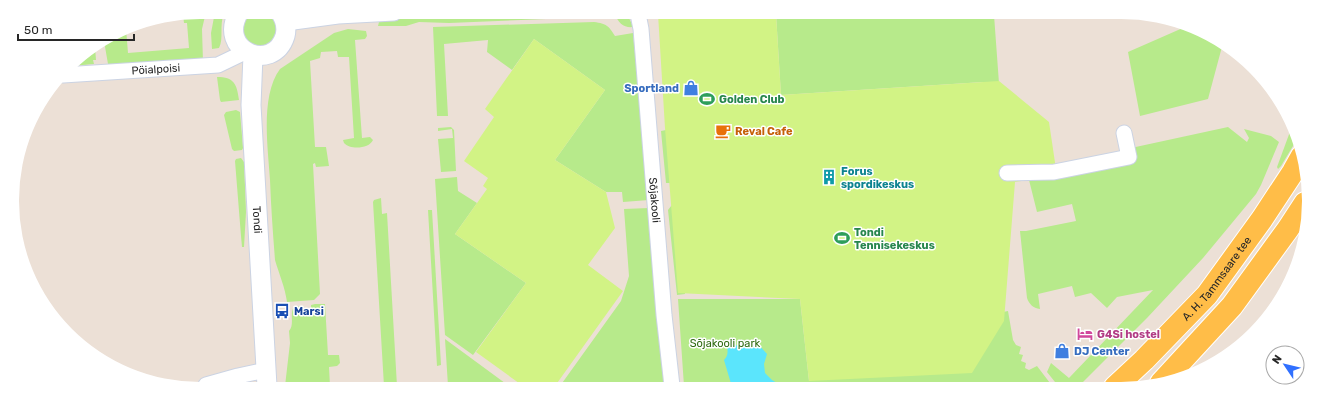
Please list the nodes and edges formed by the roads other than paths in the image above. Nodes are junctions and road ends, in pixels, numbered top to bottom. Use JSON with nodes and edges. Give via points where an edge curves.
{"nodes":[{"id":1,"x":235,"y":19,"type":"edge"},
{"id":2,"x":283,"y":19,"type":"edge"},
{"id":3,"x":639,"y":19,"type":"edge"},
{"id":4,"x":249,"y":53,"type":"junction"},
{"id":5,"x":69,"y":76,"type":"edge"},
{"id":6,"x":1124,"y":133,"type":"dead end"},
{"id":7,"x":1298,"y":163,"type":"edge"},
{"id":8,"x":1007,"y":173,"type":"dead end"},
{"id":9,"x":1302,"y":208,"type":"edge"},
{"id":10,"x":1168,"y":376,"type":"edge"},
{"id":11,"x":267,"y":378,"type":"edge"},
{"id":12,"x":217,"y":382,"type":"edge"},
{"id":13,"x":672,"y":382,"type":"edge"},
{"id":14,"x":1120,"y":382,"type":"edge"}],
"edges":[{"from":1,"to":4,"type":"street","via":[[234,38],[239,46]]},
{"from":2,"to":4,"type":"street","via":[[285,36],[278,48],[262,56]]},
{"from":3,"to":13,"type":"street","name":"Sõjakooli"},
{"from":4,"to":5,"type":"street","name":"Pöialpoisi","via":[[218,65]]},
{"from":4,"to":11,"type":"street","name":"Tondi"},
{"from":6,"to":8,"type":"street","via":[[1129,157],[1054,172]]},
{"from":7,"to":14,"type":"main road","name":"A. H. Tammsaare tee","via":[[1262,219],[1207,295]]},
{"from":9,"to":10,"type":"main road","via":[[1232,306]]},
{"from":11,"to":12,"type":"street","via":[[238,376]]}]}
